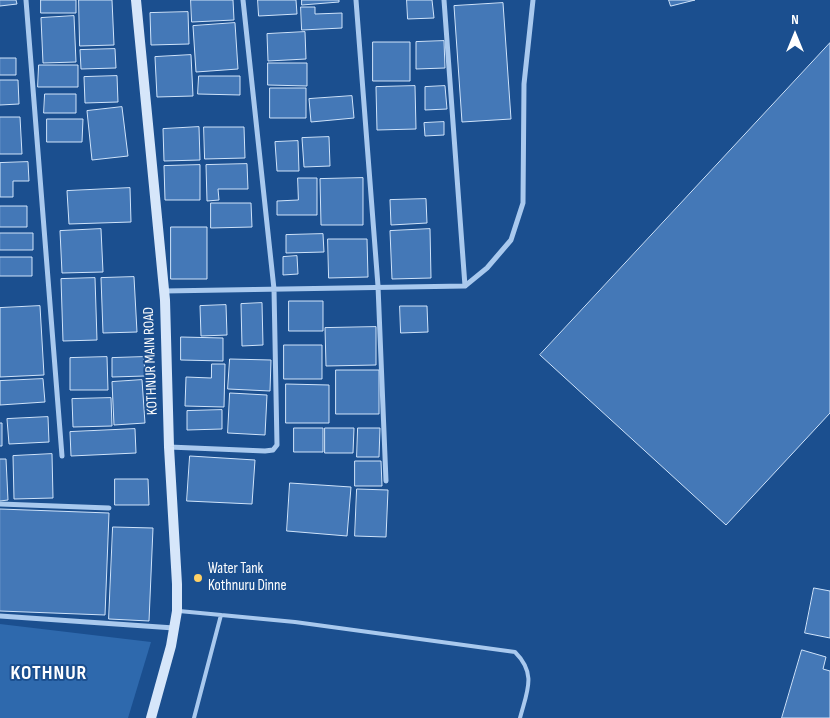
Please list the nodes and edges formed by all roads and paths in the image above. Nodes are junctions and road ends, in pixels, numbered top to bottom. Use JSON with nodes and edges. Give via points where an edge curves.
{"nodes":[{"id":1,"x":26,"y":0,"type":"edge"},
{"id":2,"x":136,"y":0,"type":"edge"},
{"id":3,"x":243,"y":0,"type":"edge"},
{"id":4,"x":356,"y":0,"type":"edge"},
{"id":5,"x":444,"y":0,"type":"edge"},
{"id":6,"x":533,"y":0,"type":"edge"},
{"id":7,"x":378,"y":286,"type":"junction"},
{"id":8,"x":465,"y":286,"type":"junction"},
{"id":9,"x":274,"y":289,"type":"junction"},
{"id":10,"x":164,"y":291,"type":"junction"},
{"id":11,"x":169,"y":447,"type":"junction"},
{"id":12,"x":62,"y":456,"type":"dead end"},
{"id":13,"x":386,"y":481,"type":"dead end"},
{"id":14,"x":0,"y":504,"type":"edge"},
{"id":15,"x":109,"y":508,"type":"dead end"},
{"id":16,"x":177,"y":611,"type":"junction"},
{"id":17,"x":220,"y":615,"type":"junction"},
{"id":18,"x":0,"y":616,"type":"edge"},
{"id":19,"x":174,"y":628,"type":"junction"},
{"id":20,"x":151,"y":718,"type":"edge"},
{"id":21,"x":194,"y":718,"type":"edge"},
{"id":22,"x":520,"y":718,"type":"edge"}],
"edges":[{"from":1,"to":12,"type":"street"},
{"from":2,"to":10,"type":"main road","name":"KOTHNUR MAIN ROAD"},
{"from":3,"to":9,"type":"street"},
{"from":4,"to":7,"type":"street"},
{"from":5,"to":8,"type":"street"},
{"from":6,"to":8,"type":"street","via":[[524,84],[523,203],[511,240],[488,268]]},
{"from":7,"to":8,"type":"street"},
{"from":7,"to":9,"type":"street"},
{"from":7,"to":13,"type":"street"},
{"from":9,"to":10,"type":"street"},
{"from":9,"to":11,"type":"street","via":[[277,445],[273,450],[265,451]]},
{"from":10,"to":11,"type":"main road","name":"KOTHNUR MAIN ROAD"},
{"from":11,"to":16,"type":"main road","name":"KOTHNUR MAIN ROAD"},
{"from":14,"to":15,"type":"street"},
{"from":16,"to":17,"type":"lane"},
{"from":16,"to":19,"type":"main road","name":"KOTHNUR MAIN ROAD"},
{"from":17,"to":21,"type":"lane"},
{"from":17,"to":22,"type":"lane","via":[[515,652],[526,663],[530,679]]},
{"from":18,"to":19,"type":"street"},
{"from":19,"to":20,"type":"main road","name":"KOTHNUR MAIN ROAD"}]}
